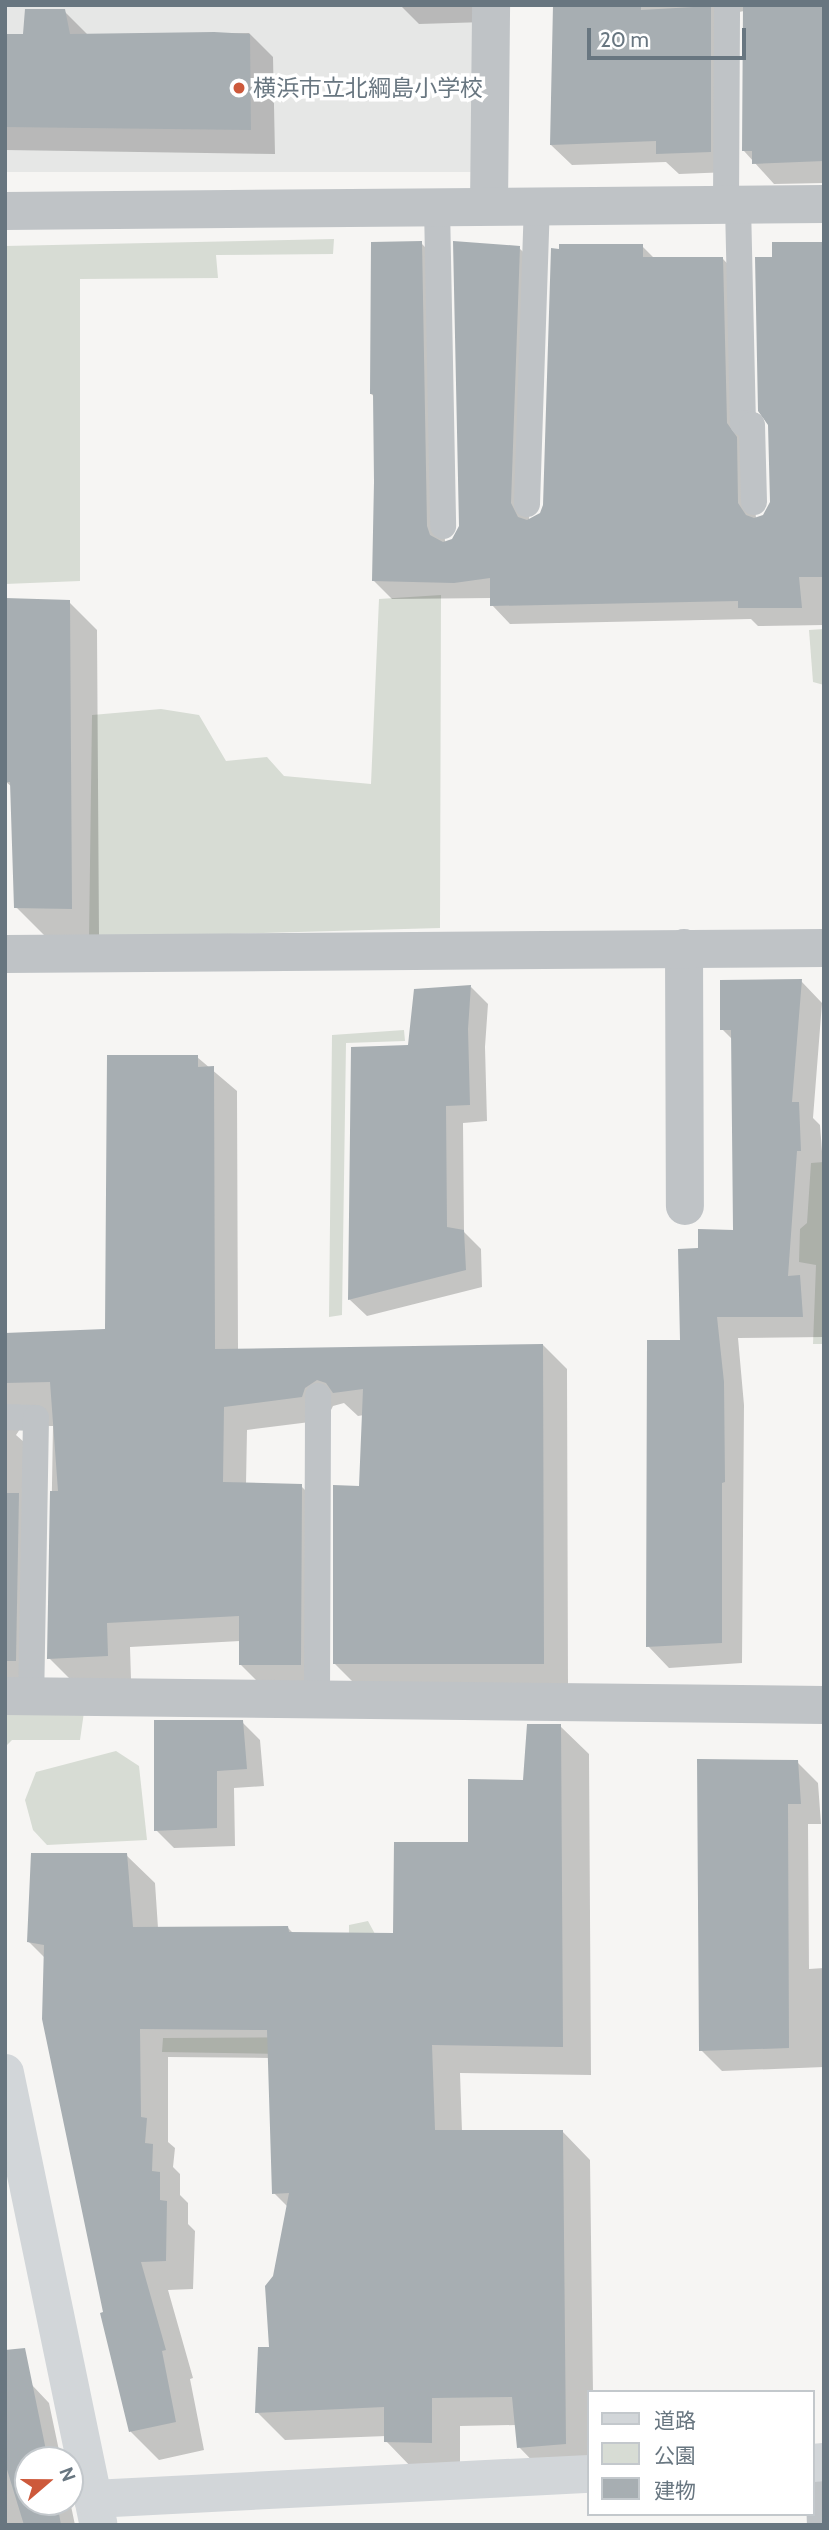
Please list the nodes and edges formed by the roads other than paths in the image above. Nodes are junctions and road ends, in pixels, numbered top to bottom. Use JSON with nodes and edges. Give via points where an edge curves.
{"nodes":[{"id":1,"x":491,"y":5,"type":"edge"},
{"id":2,"x":727,"y":5,"type":"edge"},
{"id":3,"x":824,"y":204,"type":"edge"},
{"id":4,"x":537,"y":205,"type":"junction"},
{"id":5,"x":732,"y":205,"type":"junction"},
{"id":6,"x":438,"y":206,"type":"junction"},
{"id":7,"x":489,"y":206,"type":"junction"},
{"id":8,"x":5,"y":211,"type":"edge"},
{"id":9,"x":754,"y":502,"type":"dead end"},
{"id":10,"x":527,"y":504,"type":"dead end"},
{"id":11,"x":443,"y":526,"type":"dead end"},
{"id":12,"x":824,"y":947,"type":"edge"},
{"id":13,"x":684,"y":948,"type":"junction"},
{"id":14,"x":5,"y":954,"type":"edge"},
{"id":15,"x":685,"y":1206,"type":"dead end"},
{"id":16,"x":318,"y":1396,"type":"dead end"},
{"id":17,"x":5,"y":1417,"type":"edge"},
{"id":18,"x":18,"y":1696,"type":"edge"},
{"id":19,"x":317,"y":1699,"type":"junction"},
{"id":20,"x":824,"y":1705,"type":"edge"},
{"id":21,"x":7,"y":2090,"type":"edge"},
{"id":22,"x":818,"y":2463,"type":"edge"},
{"id":23,"x":588,"y":2474,"type":"edge"},
{"id":24,"x":96,"y":2512,"type":"edge"},
{"id":25,"x":820,"y":2525,"type":"edge"}],
"edges":[{"from":1,"to":7,"type":"street"},
{"from":2,"to":5,"type":"lane"},
{"from":3,"to":5,"type":"street"},
{"from":4,"to":5,"type":"street"},
{"from":4,"to":7,"type":"street"},
{"from":4,"to":10,"type":"lane"},
{"from":5,"to":9,"type":"lane","via":[[743,423],[752,425]]},
{"from":6,"to":7,"type":"street"},
{"from":6,"to":8,"type":"street"},
{"from":6,"to":11,"type":"lane"},
{"from":12,"to":13,"type":"street"},
{"from":13,"to":14,"type":"street"},
{"from":13,"to":15,"type":"street"},
{"from":16,"to":19,"type":"lane"},
{"from":17,"to":18,"type":"lane","via":[[36,1418]]},
{"from":18,"to":19,"type":"street"},
{"from":19,"to":20,"type":"street"},
{"from":21,"to":24,"type":"street"},
{"from":22,"to":25,"type":"lane"},
{"from":23,"to":24,"type":"street"}]}
